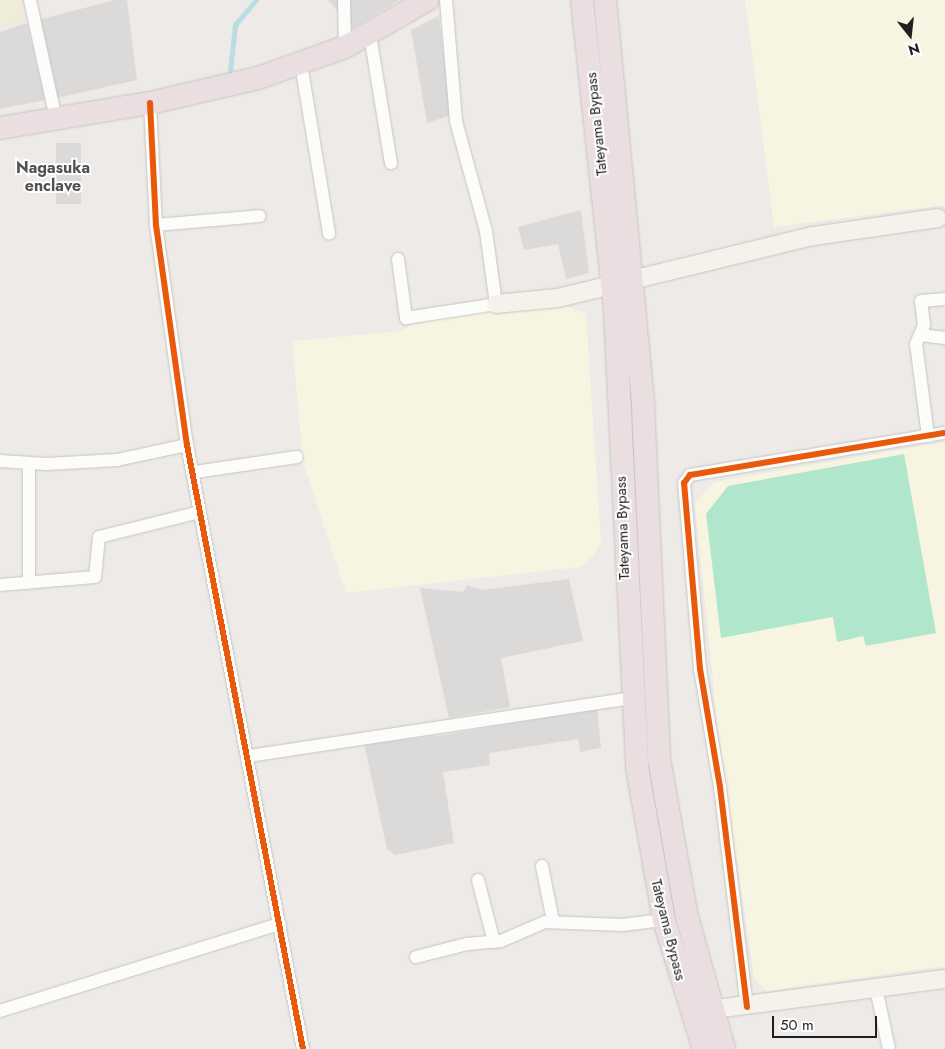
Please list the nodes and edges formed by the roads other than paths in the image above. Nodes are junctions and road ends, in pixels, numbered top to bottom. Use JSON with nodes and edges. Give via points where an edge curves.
{"nodes":[{"id":1,"x":30,"y":0,"type":"edge"},
{"id":2,"x":344,"y":0,"type":"edge"},
{"id":3,"x":427,"y":0,"type":"edge"},
{"id":4,"x":446,"y":0,"type":"edge"},
{"id":5,"x":582,"y":0,"type":"edge"},
{"id":6,"x":605,"y":0,"type":"edge"},
{"id":7,"x":370,"y":35,"type":"junction"},
{"id":8,"x":345,"y":47,"type":"junction"},
{"id":9,"x":301,"y":64,"type":"junction"},
{"id":10,"x":150,"y":103,"type":"junction"},
{"id":11,"x":56,"y":119,"type":"junction"},
{"id":12,"x":0,"y":128,"type":"edge"},
{"id":13,"x":391,"y":163,"type":"dead end"},
{"id":14,"x":260,"y":216,"type":"dead end"},
{"id":15,"x":938,"y":218,"type":"dead end"},
{"id":16,"x":156,"y":225,"type":"junction"},
{"id":17,"x":329,"y":234,"type":"dead end"},
{"id":18,"x":398,"y":259,"type":"dead end"},
{"id":19,"x":634,"y":277,"type":"junction"},
{"id":20,"x":612,"y":283,"type":"junction"},
{"id":21,"x":945,"y":299,"type":"edge"},
{"id":22,"x":496,"y":304,"type":"junction"},
{"id":23,"x":921,"y":335,"type":"junction"},
{"id":24,"x":945,"y":338,"type":"edge"},
{"id":25,"x":945,"y":433,"type":"edge"},
{"id":26,"x":928,"y":436,"type":"junction"},
{"id":27,"x":187,"y":445,"type":"junction"},
{"id":28,"x":297,"y":457,"type":"dead end"},
{"id":29,"x":0,"y":461,"type":"edge"},
{"id":30,"x":29,"y":463,"type":"junction"},
{"id":31,"x":195,"y":472,"type":"junction"},
{"id":32,"x":200,"y":512,"type":"junction"},
{"id":33,"x":29,"y":582,"type":"junction"},
{"id":34,"x":0,"y":585,"type":"edge"},
{"id":35,"x":631,"y":698,"type":"junction"},
{"id":36,"x":249,"y":756,"type":"junction"},
{"id":37,"x":542,"y":866,"type":"dead end"},
{"id":38,"x":478,"y":880,"type":"dead end"},
{"id":39,"x":664,"y":920,"type":"junction"},
{"id":40,"x":553,"y":921,"type":"junction"},
{"id":41,"x":280,"y":924,"type":"junction"},
{"id":42,"x":494,"y":942,"type":"junction"},
{"id":43,"x":416,"y":957,"type":"dead end"},
{"id":44,"x":945,"y":979,"type":"edge"},
{"id":45,"x":876,"y":988,"type":"junction"},
{"id":46,"x":747,"y":1007,"type":"junction"},
{"id":47,"x":0,"y":1011,"type":"edge"},
{"id":48,"x":701,"y":1011,"type":"junction"},
{"id":49,"x":303,"y":1049,"type":"edge"},
{"id":50,"x":704,"y":1049,"type":"edge"},
{"id":51,"x":724,"y":1049,"type":"edge"},
{"id":52,"x":889,"y":1049,"type":"edge"}],
"edges":[{"from":1,"to":11,"type":"street"},
{"from":2,"to":8,"type":"street"},
{"from":3,"to":7,"type":"highway"},
{"from":4,"to":22,"type":"street","via":[[456,120],[486,231]]},
{"from":5,"to":20,"type":"highway","name":"Tateyama Bypass"},
{"from":6,"to":19,"type":"highway","name":"Tateyama Bypass"},
{"from":7,"to":8,"type":"highway"},
{"from":7,"to":13,"type":"street"},
{"from":8,"to":9,"type":"highway"},
{"from":9,"to":10,"type":"highway"},
{"from":9,"to":17,"type":"street"},
{"from":10,"to":11,"type":"highway"},
{"from":10,"to":16,"type":"street"},
{"from":11,"to":12,"type":"highway"},
{"from":14,"to":16,"type":"street"},
{"from":15,"to":19,"type":"street","via":[[813,236]]},
{"from":16,"to":27,"type":"street"},
{"from":18,"to":22,"type":"street","via":[[406,318]]},
{"from":19,"to":20,"type":"street"},
{"from":19,"to":48,"type":"highway","name":"Tateyama Bypass","via":[[659,759]]},
{"from":20,"to":22,"type":"street","via":[[558,298]]},
{"from":20,"to":35,"type":"highway","name":"Tateyama Bypass"},
{"from":21,"to":23,"type":"street","via":[[921,301]]},
{"from":23,"to":24,"type":"street"},
{"from":23,"to":26,"type":"street","via":[[916,344]]},
{"from":25,"to":26,"type":"street"},
{"from":26,"to":46,"type":"street","via":[[690,475],[684,483],[700,669],[720,787]]},
{"from":27,"to":30,"type":"street","via":[[117,460]]},
{"from":27,"to":31,"type":"street"},
{"from":28,"to":31,"type":"street"},
{"from":29,"to":30,"type":"street"},
{"from":30,"to":33,"type":"street"},
{"from":31,"to":32,"type":"street"},
{"from":32,"to":33,"type":"street","via":[[99,537],[95,576]]},
{"from":32,"to":36,"type":"street"},
{"from":33,"to":34,"type":"street"},
{"from":35,"to":36,"type":"street"},
{"from":35,"to":39,"type":"highway","name":"Tateyama Bypass","via":[[647,840]]},
{"from":36,"to":41,"type":"street"},
{"from":37,"to":40,"type":"street"},
{"from":38,"to":42,"type":"street"},
{"from":39,"to":40,"type":"street","via":[[622,925]]},
{"from":39,"to":48,"type":"highway","name":"Tateyama Bypass"},
{"from":40,"to":42,"type":"street"},
{"from":41,"to":47,"type":"street"},
{"from":41,"to":49,"type":"street"},
{"from":42,"to":43,"type":"street"},
{"from":44,"to":45,"type":"street"},
{"from":45,"to":46,"type":"street"},
{"from":45,"to":52,"type":"street"},
{"from":46,"to":48,"type":"street"},
{"from":48,"to":50,"type":"highway","name":"Tateyama Bypass"},
{"from":48,"to":51,"type":"highway","name":"Tateyama Bypass"}]}
